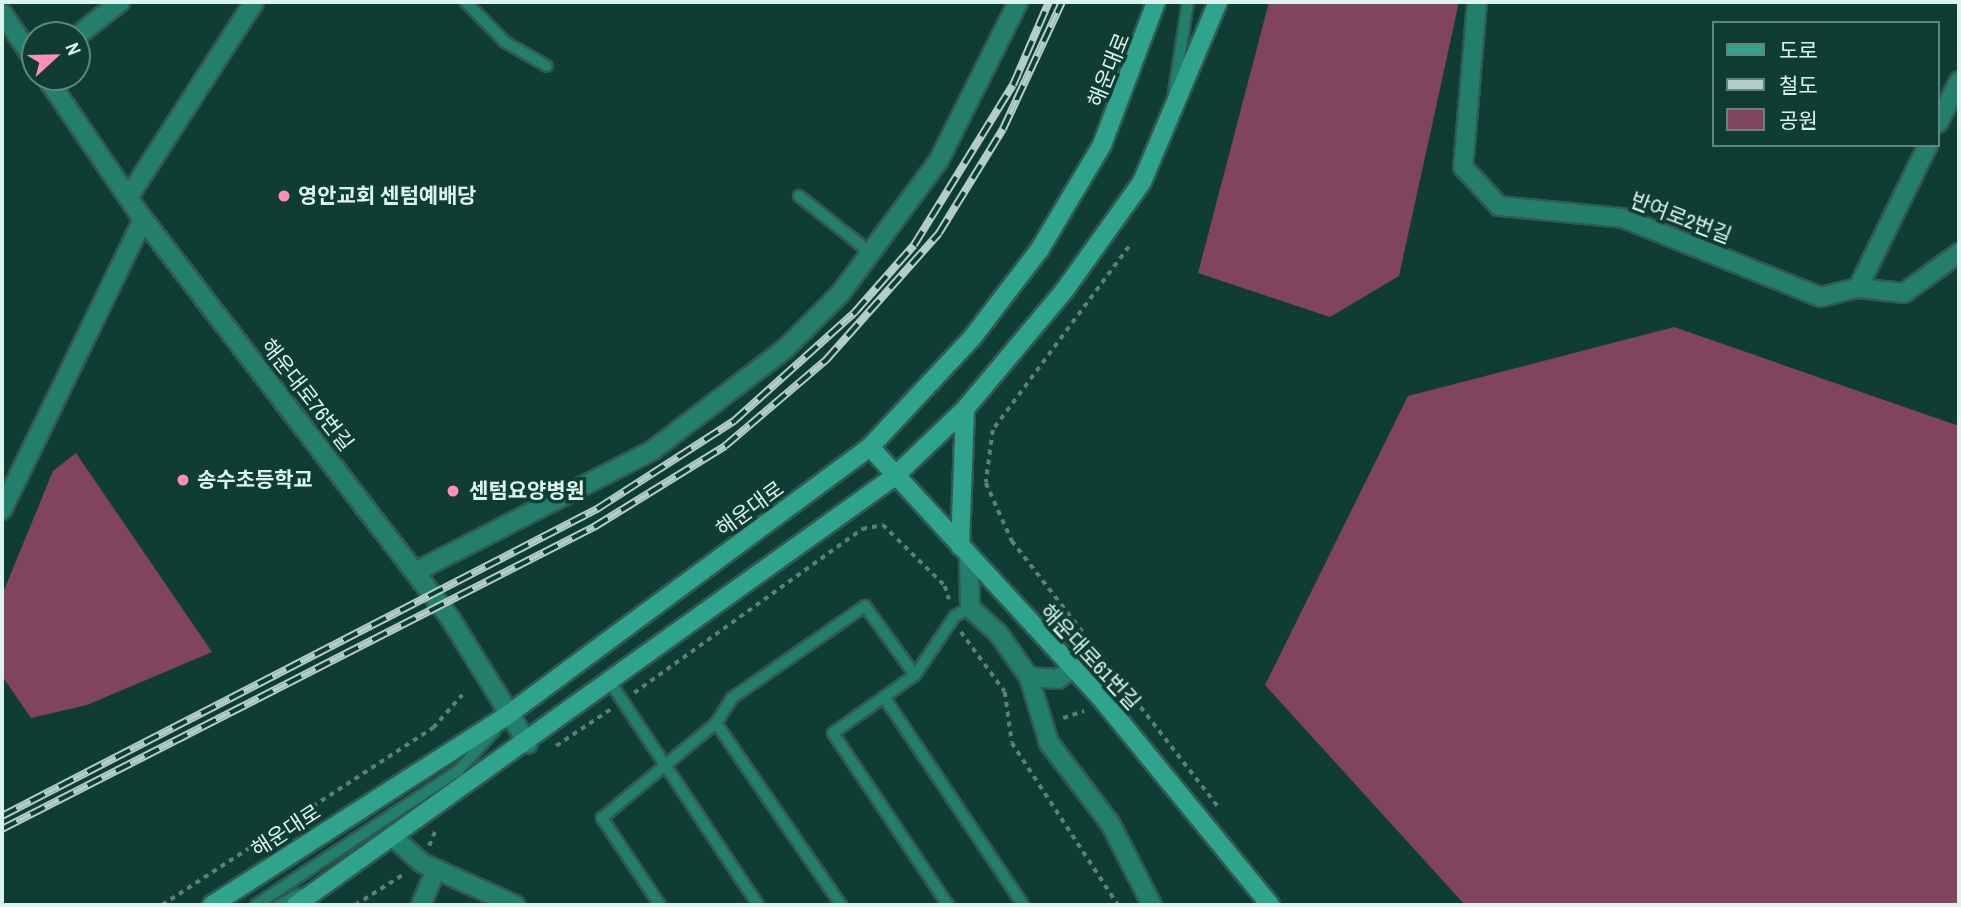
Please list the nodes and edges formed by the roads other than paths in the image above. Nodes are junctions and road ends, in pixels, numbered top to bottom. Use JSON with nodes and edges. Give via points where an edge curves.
{"nodes":[{"id":1,"x":120,"y":2,"type":"edge"},
{"id":2,"x":254,"y":2,"type":"edge"},
{"id":3,"x":466,"y":2,"type":"edge"},
{"id":4,"x":1018,"y":2,"type":"edge"},
{"id":5,"x":1156,"y":2,"type":"edge"},
{"id":6,"x":1188,"y":2,"type":"edge"},
{"id":7,"x":1218,"y":2,"type":"edge"},
{"id":8,"x":1477,"y":2,"type":"edge"},
{"id":9,"x":2,"y":13,"type":"edge"},
{"id":10,"x":91,"y":25,"type":"edge"},
{"id":11,"x":21,"y":41,"type":"edge"},
{"id":12,"x":547,"y":66,"type":"dead end"},
{"id":13,"x":1959,"y":81,"type":"edge"},
{"id":14,"x":56,"y":91,"type":"edge"},
{"id":15,"x":1171,"y":110,"type":"junction"},
{"id":16,"x":1940,"y":119,"type":"edge"},
{"id":17,"x":1927,"y":147,"type":"edge"},
{"id":18,"x":129,"y":196,"type":"junction"},
{"id":19,"x":799,"y":196,"type":"dead end"},
{"id":20,"x":143,"y":219,"type":"junction"},
{"id":21,"x":871,"y":253,"type":"junction"},
{"id":22,"x":1959,"y":253,"type":"edge"},
{"id":23,"x":1858,"y":288,"type":"junction"},
{"id":24,"x":965,"y":409,"type":"junction"},
{"id":25,"x":870,"y":447,"type":"junction"},
{"id":26,"x":895,"y":476,"type":"junction"},
{"id":27,"x":2,"y":510,"type":"edge"},
{"id":28,"x":965,"y":550,"type":"junction"},
{"id":29,"x":415,"y":572,"type":"junction"},
{"id":30,"x":963,"y":612,"type":"junction"},
{"id":31,"x":1074,"y":668,"type":"junction"},
{"id":32,"x":915,"y":675,"type":"junction"},
{"id":33,"x":1028,"y":677,"type":"junction"},
{"id":34,"x":608,"y":680,"type":"junction"},
{"id":35,"x":1058,"y":680,"type":"junction"},
{"id":36,"x":884,"y":697,"type":"junction"},
{"id":37,"x":1039,"y":713,"type":"junction"},
{"id":38,"x":509,"y":714,"type":"junction"},
{"id":39,"x":716,"y":723,"type":"junction"},
{"id":40,"x":528,"y":744,"type":"junction"},
{"id":41,"x":664,"y":767,"type":"junction"},
{"id":42,"x":392,"y":836,"type":"junction"},
{"id":43,"x":429,"y":867,"type":"junction"},
{"id":44,"x":324,"y":881,"type":"junction"},
{"id":45,"x":212,"y":905,"type":"edge"},
{"id":46,"x":256,"y":905,"type":"edge"},
{"id":47,"x":279,"y":905,"type":"edge"},
{"id":48,"x":296,"y":905,"type":"edge"},
{"id":49,"x":421,"y":905,"type":"edge"},
{"id":50,"x":514,"y":905,"type":"edge"},
{"id":51,"x":660,"y":905,"type":"edge"},
{"id":52,"x":758,"y":905,"type":"edge"},
{"id":53,"x":841,"y":905,"type":"edge"},
{"id":54,"x":948,"y":905,"type":"edge"},
{"id":55,"x":1023,"y":905,"type":"edge"},
{"id":56,"x":1152,"y":905,"type":"edge"},
{"id":57,"x":1270,"y":905,"type":"edge"}],
"edges":[{"from":1,"to":10,"type":"street"},
{"from":2,"to":18,"type":"street"},
{"from":3,"to":12,"type":"lane","via":[[505,42]]},
{"from":4,"to":21,"type":"street","via":[[939,160]]},
{"from":5,"to":25,"type":"main road","name":"해운대로","via":[[1102,145],[1040,248],[972,338]]},
{"from":6,"to":15,"type":"lane"},
{"from":7,"to":15,"type":"main road"},
{"from":8,"to":23,"type":"street","name":"반여로2번길","via":[[1463,167],[1499,206],[1623,218],[1821,297]]},
{"from":9,"to":11,"type":"street"},
{"from":13,"to":16,"type":"street"},
{"from":14,"to":18,"type":"street","name":"해운대로76번길"},
{"from":15,"to":24,"type":"main road","via":[[1142,182],[1064,291]]},
{"from":17,"to":23,"type":"street"},
{"from":18,"to":20,"type":"street","name":"해운대로76번길"},
{"from":19,"to":21,"type":"lane"},
{"from":20,"to":27,"type":"street"},
{"from":20,"to":29,"type":"street","name":"해운대로76번길"},
{"from":21,"to":29,"type":"street","via":[[786,349],[713,408],[584,490]]},
{"from":22,"to":23,"type":"street","via":[[1903,293]]},
{"from":24,"to":26,"type":"main road"},
{"from":24,"to":28,"type":"main road"},
{"from":25,"to":26,"type":"main road","name":"해운대로61번길"},
{"from":25,"to":38,"type":"main road","name":"해운대로"},
{"from":26,"to":28,"type":"main road","name":"해운대로61번길"},
{"from":26,"to":34,"type":"main road"},
{"from":28,"to":30,"type":"street"},
{"from":28,"to":31,"type":"main road","name":"해운대로61번길"},
{"from":29,"to":38,"type":"street","name":"해운대로76번길"},
{"from":30,"to":32,"type":"lane"},
{"from":30,"to":33,"type":"street","via":[[998,633]]},
{"from":31,"to":35,"type":"street"},
{"from":31,"to":57,"type":"main road","name":"해운대로61번길"},
{"from":32,"to":36,"type":"lane"},
{"from":32,"to":39,"type":"lane","via":[[865,606],[732,698]]},
{"from":33,"to":35,"type":"street"},
{"from":33,"to":37,"type":"street"},
{"from":34,"to":40,"type":"main road"},
{"from":34,"to":41,"type":"lane"},
{"from":35,"to":37,"type":"street"},
{"from":36,"to":54,"type":"lane","via":[[833,733]]},
{"from":36,"to":55,"type":"lane"},
{"from":37,"to":56,"type":"street","via":[[1049,743],[1110,823]]},
{"from":38,"to":40,"type":"street","name":"해운대로76번길"},
{"from":38,"to":45,"type":"main road","name":"해운대로"},
{"from":38,"to":46,"type":"lane","via":[[458,771]]},
{"from":39,"to":41,"type":"lane"},
{"from":39,"to":53,"type":"lane"},
{"from":40,"to":42,"type":"main road"},
{"from":41,"to":51,"type":"lane","via":[[602,818]]},
{"from":41,"to":52,"type":"lane"},
{"from":42,"to":43,"type":"street"},
{"from":42,"to":44,"type":"main road"},
{"from":43,"to":49,"type":"street"},
{"from":43,"to":50,"type":"street"},
{"from":44,"to":47,"type":"lane"},
{"from":44,"to":48,"type":"main road"}]}
